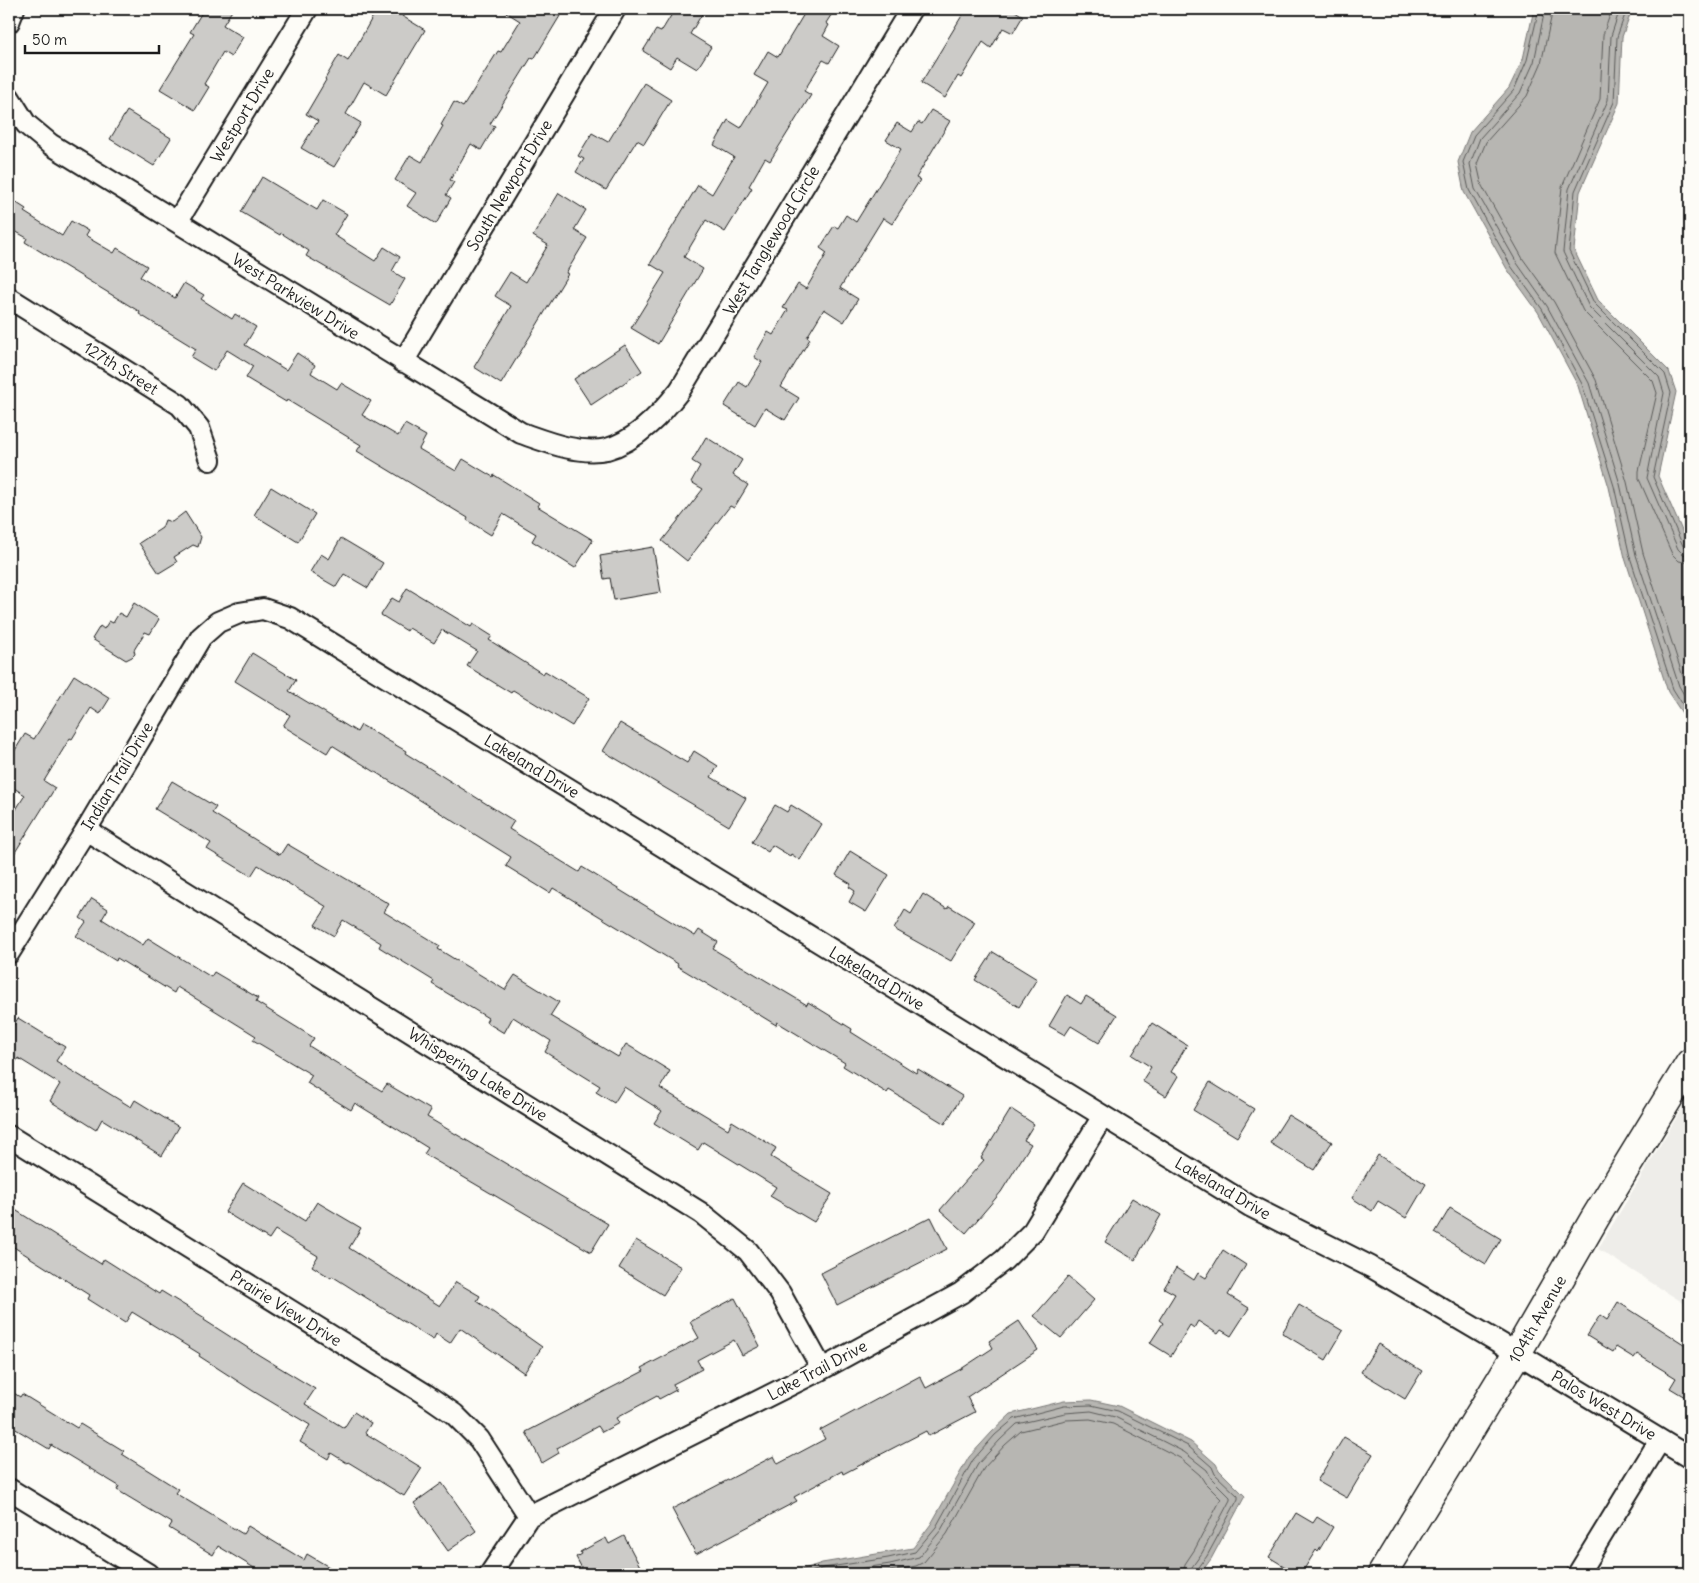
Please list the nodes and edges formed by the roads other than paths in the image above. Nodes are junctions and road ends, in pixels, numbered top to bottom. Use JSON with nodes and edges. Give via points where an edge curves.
{"nodes":[{"id":1,"x":14,"y":9,"type":"edge"},
{"id":2,"x":307,"y":9,"type":"edge"},
{"id":3,"x":615,"y":9,"type":"edge"},
{"id":4,"x":911,"y":9,"type":"edge"},
{"id":5,"x":9,"y":22,"type":"edge"},
{"id":6,"x":9,"y":97,"type":"edge"},
{"id":7,"x":177,"y":222,"type":"junction"},
{"id":8,"x":9,"y":298,"type":"edge"},
{"id":9,"x":403,"y":362,"type":"junction"},
{"id":10,"x":607,"y":449,"type":"joint"},
{"id":11,"x":210,"y":460,"type":"dead end"},
{"id":12,"x":239,"y":613,"type":"joint"},
{"id":13,"x":86,"y":830,"type":"junction"},
{"id":14,"x":9,"y":953,"type":"edge"},
{"id":15,"x":1690,"y":1063,"type":"edge"},
{"id":16,"x":1103,"y":1116,"type":"junction"},
{"id":17,"x":9,"y":1136,"type":"edge"},
{"id":18,"x":1517,"y":1353,"type":"junction"},
{"id":19,"x":822,"y":1369,"type":"junction"},
{"id":20,"x":1660,"y":1440,"type":"junction"},
{"id":21,"x":1690,"y":1458,"type":"edge"},
{"id":22,"x":9,"y":1489,"type":"edge"},
{"id":23,"x":529,"y":1516,"type":"junction"},
{"id":24,"x":135,"y":1571,"type":"edge"},
{"id":25,"x":490,"y":1574,"type":"edge"},
{"id":26,"x":1382,"y":1574,"type":"edge"},
{"id":27,"x":1578,"y":1574,"type":"edge"}],
"edges":[{"from":1,"to":5,"type":"street"},
{"from":2,"to":7,"type":"street","name":"Westport Drive"},
{"from":3,"to":9,"type":"street","name":"South Newport Drive"},
{"from":4,"to":10,"type":"street","name":"West Tanglewood Circle","via":[[680,390],[654,420],[632,438]]},
{"from":6,"to":7,"type":"street","name":"West Parkview Drive","via":[[26,124],[50,144]]},
{"from":7,"to":9,"type":"street","name":"West Parkview Drive"},
{"from":8,"to":11,"type":"street","name":"127th Street","via":[[180,405],[199,428]]},
{"from":9,"to":10,"type":"street","name":"West Parkview Drive","via":[[521,433],[552,444],[584,450]]},
{"from":12,"to":13,"type":"street","name":"Indian Trail Drive","via":[[218,622],[201,637]]},
{"from":12,"to":16,"type":"street","name":"Lakeland Drive","via":[[263,609],[290,618]]},
{"from":13,"to":14,"type":"street","name":"Indian Trail Drive"},
{"from":13,"to":19,"type":"street","name":"Whispering Lake Drive","via":[[701,1213],[748,1251],[780,1293]]},
{"from":15,"to":18,"type":"street","name":"104th Avenue"},
{"from":16,"to":18,"type":"street","name":"Lakeland Drive","via":[[1250,1206],[1372,1267]]},
{"from":16,"to":19,"type":"street","name":"Lake Trail Drive","via":[[1034,1231],[1004,1260],[961,1292]]},
{"from":17,"to":23,"type":"street","name":"Prairie View Drive","via":[[454,1414],[478,1439]]},
{"from":18,"to":20,"type":"street","name":"Palos West Drive"},
{"from":18,"to":26,"type":"street","name":"104th Avenue"},
{"from":19,"to":23,"type":"street","name":"Lake Trail Drive"},
{"from":20,"to":21,"type":"street","name":"Palos West Drive"},
{"from":20,"to":27,"type":"street"},
{"from":22,"to":24,"type":"street"},
{"from":23,"to":25,"type":"street","name":"Lake Trail Drive"}]}
